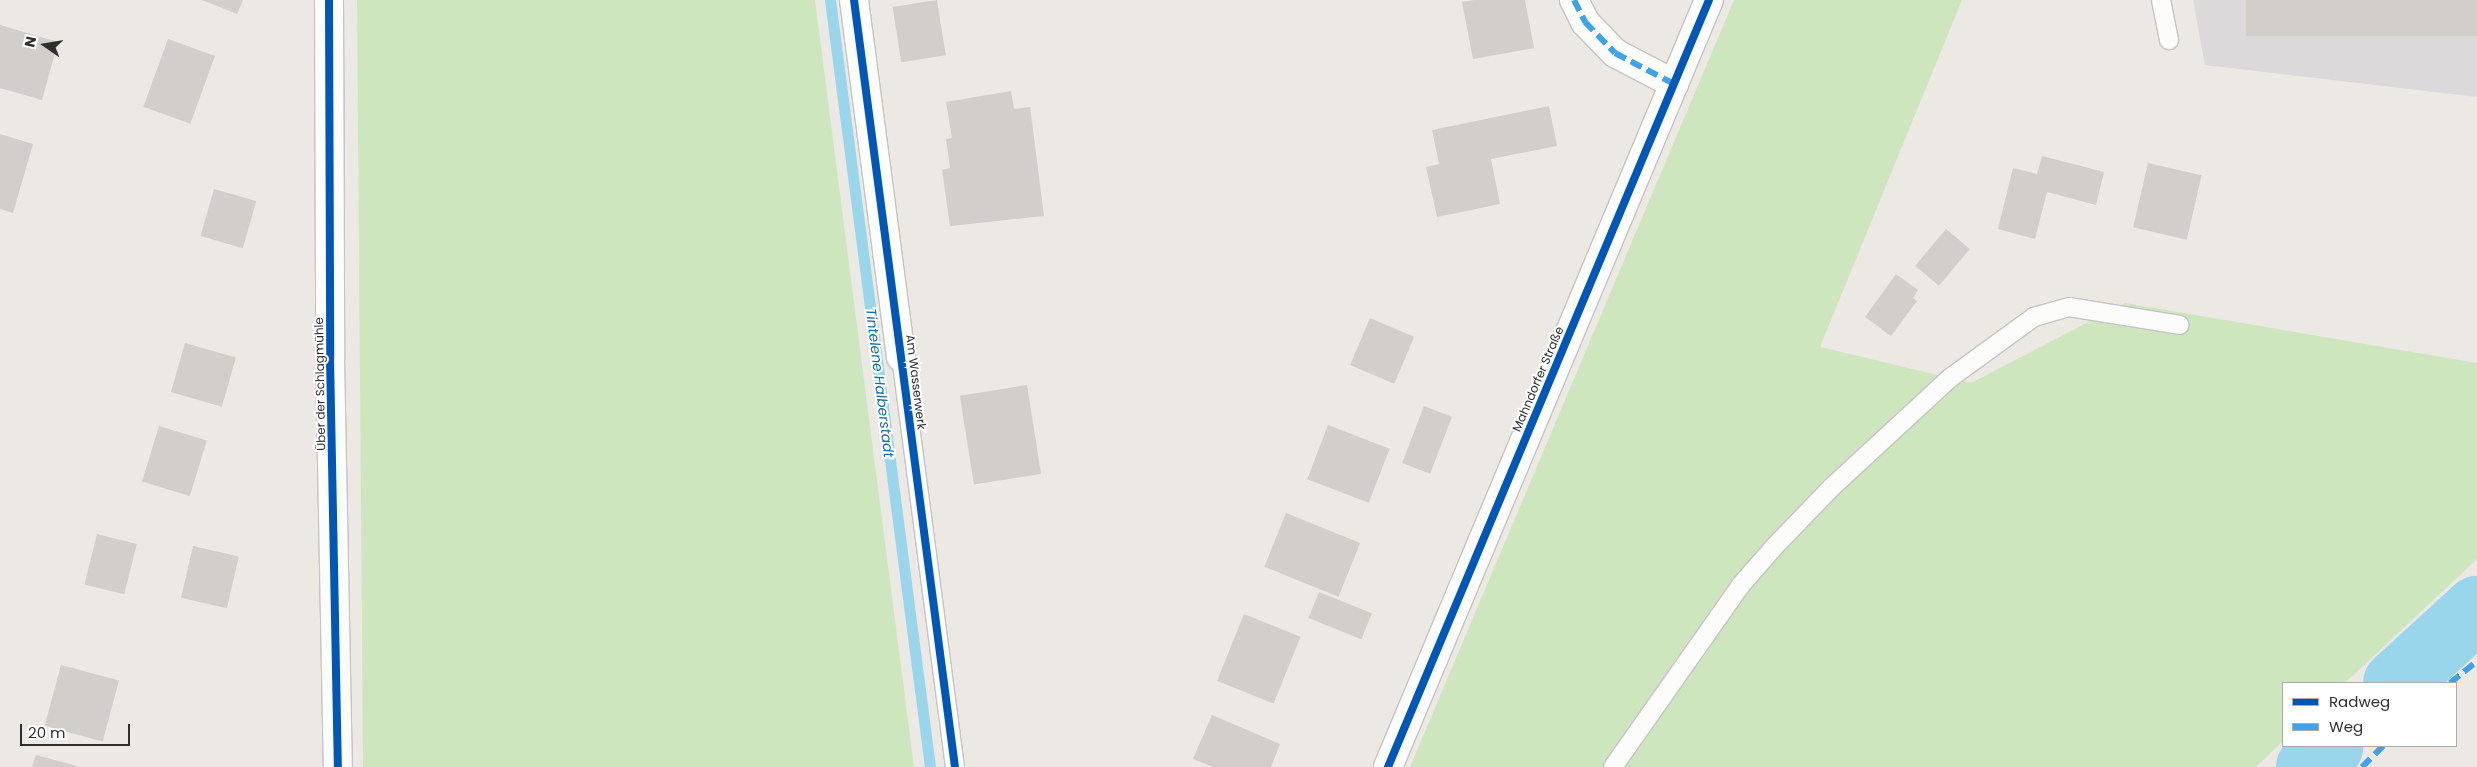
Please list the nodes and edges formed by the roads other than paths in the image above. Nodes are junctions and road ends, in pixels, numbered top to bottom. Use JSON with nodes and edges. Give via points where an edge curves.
{"nodes":[{"id":1,"x":329,"y":0,"type":"edge"},
{"id":2,"x":854,"y":0,"type":"edge"},
{"id":3,"x":1574,"y":0,"type":"edge"},
{"id":4,"x":1709,"y":0,"type":"edge"},
{"id":5,"x":2161,"y":0,"type":"edge"},
{"id":6,"x":2168,"y":40,"type":"dead end"},
{"id":7,"x":1674,"y":84,"type":"junction"},
{"id":8,"x":2180,"y":325,"type":"dead end"},
{"id":9,"x":901,"y":357,"type":"joint"},
{"id":10,"x":338,"y":767,"type":"edge"},
{"id":11,"x":955,"y":767,"type":"edge"},
{"id":12,"x":1388,"y":767,"type":"edge"},
{"id":13,"x":1614,"y":767,"type":"edge"}],
"edges":[{"from":1,"to":10,"type":"street","name":"Über der Schlagmühle","via":[[330,358]]},
{"from":2,"to":9,"type":"street","name":"Am Wasserwerk"},
{"from":3,"to":7,"type":"street","via":[[1585,22],[1615,52]]},
{"from":4,"to":7,"type":"street","name":"Mahndorfer Straße"},
{"from":5,"to":6,"type":"lane"},
{"from":7,"to":12,"type":"street","name":"Mahndorfer Straße"},
{"from":8,"to":13,"type":"lane","via":[[2068,307],[2034,317],[1950,378],[1832,487],[1740,586]]},
{"from":9,"to":11,"type":"lane","name":"Am Wasserwerk"}]}
